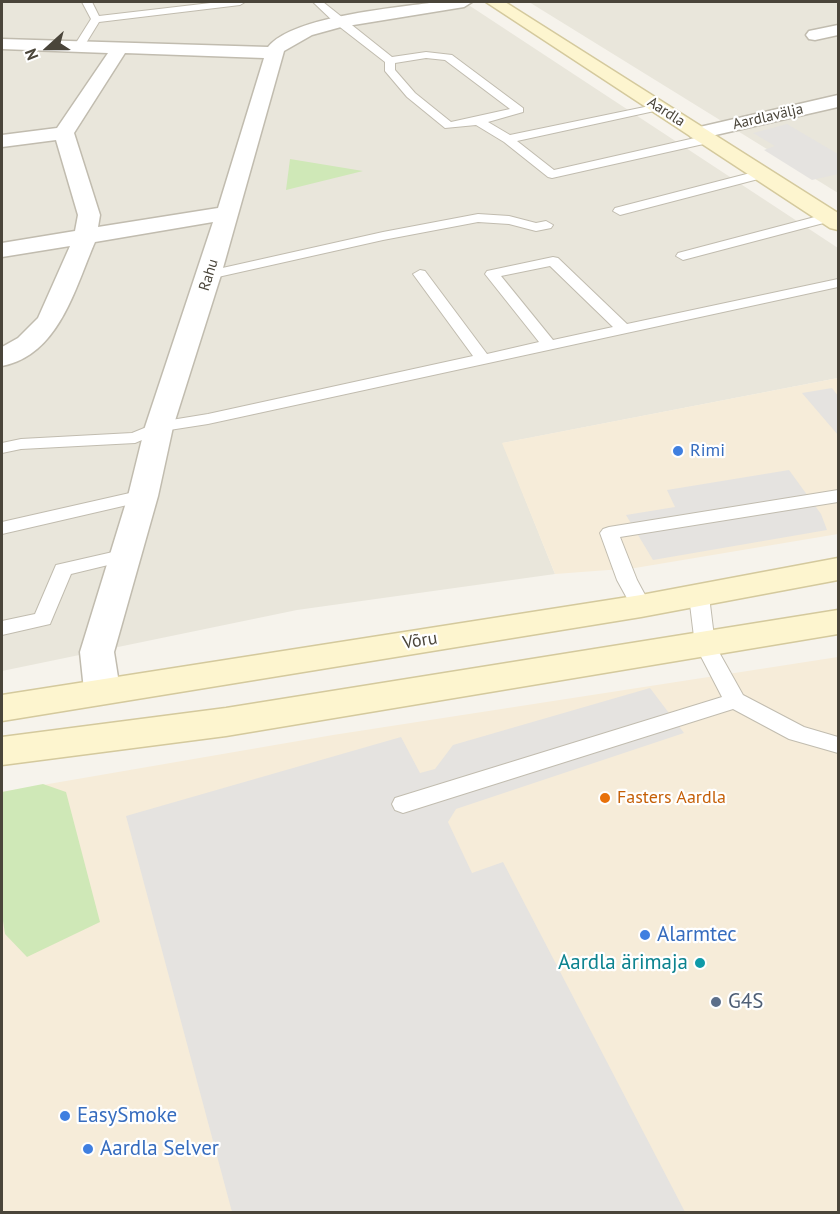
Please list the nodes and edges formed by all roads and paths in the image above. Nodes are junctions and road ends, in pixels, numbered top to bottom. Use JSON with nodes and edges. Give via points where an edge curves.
{"nodes":[{"id":1,"x":87,"y":2,"type":"edge"},
{"id":2,"x":240,"y":2,"type":"edge"},
{"id":3,"x":318,"y":2,"type":"edge"},
{"id":4,"x":464,"y":2,"type":"edge"},
{"id":5,"x":494,"y":2,"type":"edge"},
{"id":6,"x":96,"y":19,"type":"junction"},
{"id":7,"x":340,"y":22,"type":"junction"},
{"id":8,"x":838,"y":30,"type":"edge"},
{"id":9,"x":815,"y":34,"type":"dead end"},
{"id":10,"x":2,"y":44,"type":"edge"},
{"id":11,"x":79,"y":46,"type":"junction"},
{"id":12,"x":120,"y":48,"type":"junction"},
{"id":13,"x":275,"y":53,"type":"junction"},
{"id":14,"x":390,"y":61,"type":"junction"},
{"id":15,"x":838,"y":101,"type":"edge"},
{"id":16,"x":658,"y":107,"type":"junction"},
{"id":17,"x":478,"y":121,"type":"junction"},
{"id":18,"x":64,"y":133,"type":"junction"},
{"id":19,"x":703,"y":136,"type":"junction"},
{"id":20,"x":508,"y":139,"type":"junction"},
{"id":21,"x":2,"y":141,"type":"edge"},
{"id":22,"x":762,"y":174,"type":"junction"},
{"id":23,"x":620,"y":211,"type":"dead end"},
{"id":24,"x":227,"y":213,"type":"junction"},
{"id":25,"x":834,"y":220,"type":"edge"},
{"id":26,"x":546,"y":225,"type":"dead end"},
{"id":27,"x":85,"y":237,"type":"junction"},
{"id":28,"x":2,"y":250,"type":"edge"},
{"id":29,"x":683,"y":256,"type":"dead end"},
{"id":30,"x":420,"y":274,"type":"dead end"},
{"id":31,"x":209,"y":275,"type":"junction"},
{"id":32,"x":838,"y":283,"type":"edge"},
{"id":33,"x":624,"y":329,"type":"junction"},
{"id":34,"x":549,"y":345,"type":"junction"},
{"id":35,"x":2,"y":358,"type":"edge"},
{"id":36,"x":483,"y":359,"type":"junction"},
{"id":37,"x":159,"y":427,"type":"junction"},
{"id":38,"x":2,"y":448,"type":"edge"},
{"id":39,"x":143,"y":496,"type":"junction"},
{"id":40,"x":838,"y":496,"type":"edge"},
{"id":41,"x":2,"y":528,"type":"edge"},
{"id":42,"x":126,"y":555,"type":"junction"},
{"id":43,"x":838,"y":569,"type":"edge"},
{"id":44,"x":699,"y":596,"type":"junction"},
{"id":45,"x":641,"y":606,"type":"junction"},
{"id":46,"x":838,"y":622,"type":"edge"},
{"id":47,"x":2,"y":628,"type":"edge"},
{"id":48,"x":705,"y":645,"type":"junction"},
{"id":49,"x":102,"y":690,"type":"junction"},
{"id":50,"x":735,"y":701,"type":"junction"},
{"id":51,"x":2,"y":708,"type":"edge"},
{"id":52,"x":838,"y":745,"type":"edge"},
{"id":53,"x":2,"y":751,"type":"edge"},
{"id":54,"x":403,"y":804,"type":"dead end"}],
"edges":[{"from":1,"to":6,"type":"lane"},
{"from":2,"to":6,"type":"lane"},
{"from":3,"to":7,"type":"lane"},
{"from":4,"to":7,"type":"street"},
{"from":5,"to":16,"type":"main road","name":"Aardla"},
{"from":6,"to":11,"type":"lane"},
{"from":7,"to":13,"type":"street","via":[[306,31],[276,48]]},
{"from":7,"to":14,"type":"lane"},
{"from":8,"to":9,"type":"street"},
{"from":10,"to":11,"type":"street"},
{"from":11,"to":12,"type":"street"},
{"from":12,"to":13,"type":"street"},
{"from":12,"to":18,"type":"street"},
{"from":13,"to":24,"type":"street","name":"Rahu"},
{"from":14,"to":17,"type":"lane","via":[[390,71],[449,126]]},
{"from":14,"to":17,"type":"lane","via":[[448,57],[519,110]]},
{"from":15,"to":19,"type":"street","name":"Aardlavälja"},
{"from":16,"to":19,"type":"main road","name":"Aardla"},
{"from":16,"to":20,"type":"lane"},
{"from":17,"to":20,"type":"lane"},
{"from":18,"to":21,"type":"street"},
{"from":18,"to":27,"type":"street","via":[[89,215]]},
{"from":19,"to":20,"type":"lane","via":[[552,174]]},
{"from":19,"to":22,"type":"main road","name":"Aardla"},
{"from":22,"to":23,"type":"lane"},
{"from":22,"to":25,"type":"main road","name":"Aardla"},
{"from":24,"to":27,"type":"street"},
{"from":24,"to":31,"type":"street","name":"Rahu"},
{"from":25,"to":29,"type":"lane"},
{"from":26,"to":31,"type":"lane","via":[[536,227],[478,218]]},
{"from":27,"to":28,"type":"street"},
{"from":27,"to":35,"type":"street","via":[[49,321],[27,343]]},
{"from":30,"to":36,"type":"lane"},
{"from":31,"to":37,"type":"street","name":"Rahu"},
{"from":32,"to":33,"type":"lane"},
{"from":33,"to":34,"type":"lane"},
{"from":33,"to":34,"type":"lane","via":[[553,261],[492,274]]},
{"from":34,"to":36,"type":"lane"},
{"from":36,"to":37,"type":"lane"},
{"from":37,"to":38,"type":"lane","via":[[135,438]]},
{"from":37,"to":39,"type":"street","name":"Rahu"},
{"from":39,"to":41,"type":"lane"},
{"from":39,"to":42,"type":"street","name":"Rahu"},
{"from":40,"to":45,"type":"lane","via":[[609,533]]},
{"from":42,"to":47,"type":"lane","via":[[63,569],[43,619]]},
{"from":42,"to":49,"type":"street","name":"Rahu","via":[[97,652]]},
{"from":43,"to":44,"type":"main road","name":"Võru"},
{"from":44,"to":45,"type":"main road","name":"Võru"},
{"from":44,"to":48,"type":"lane"},
{"from":45,"to":49,"type":"main road","name":"Võru"},
{"from":46,"to":48,"type":"main road"},
{"from":48,"to":50,"type":"lane"},
{"from":48,"to":53,"type":"main road","via":[[226,722]]},
{"from":49,"to":51,"type":"main road","name":"Võru"},
{"from":50,"to":52,"type":"lane","via":[[797,733]]},
{"from":50,"to":54,"type":"lane"}]}
